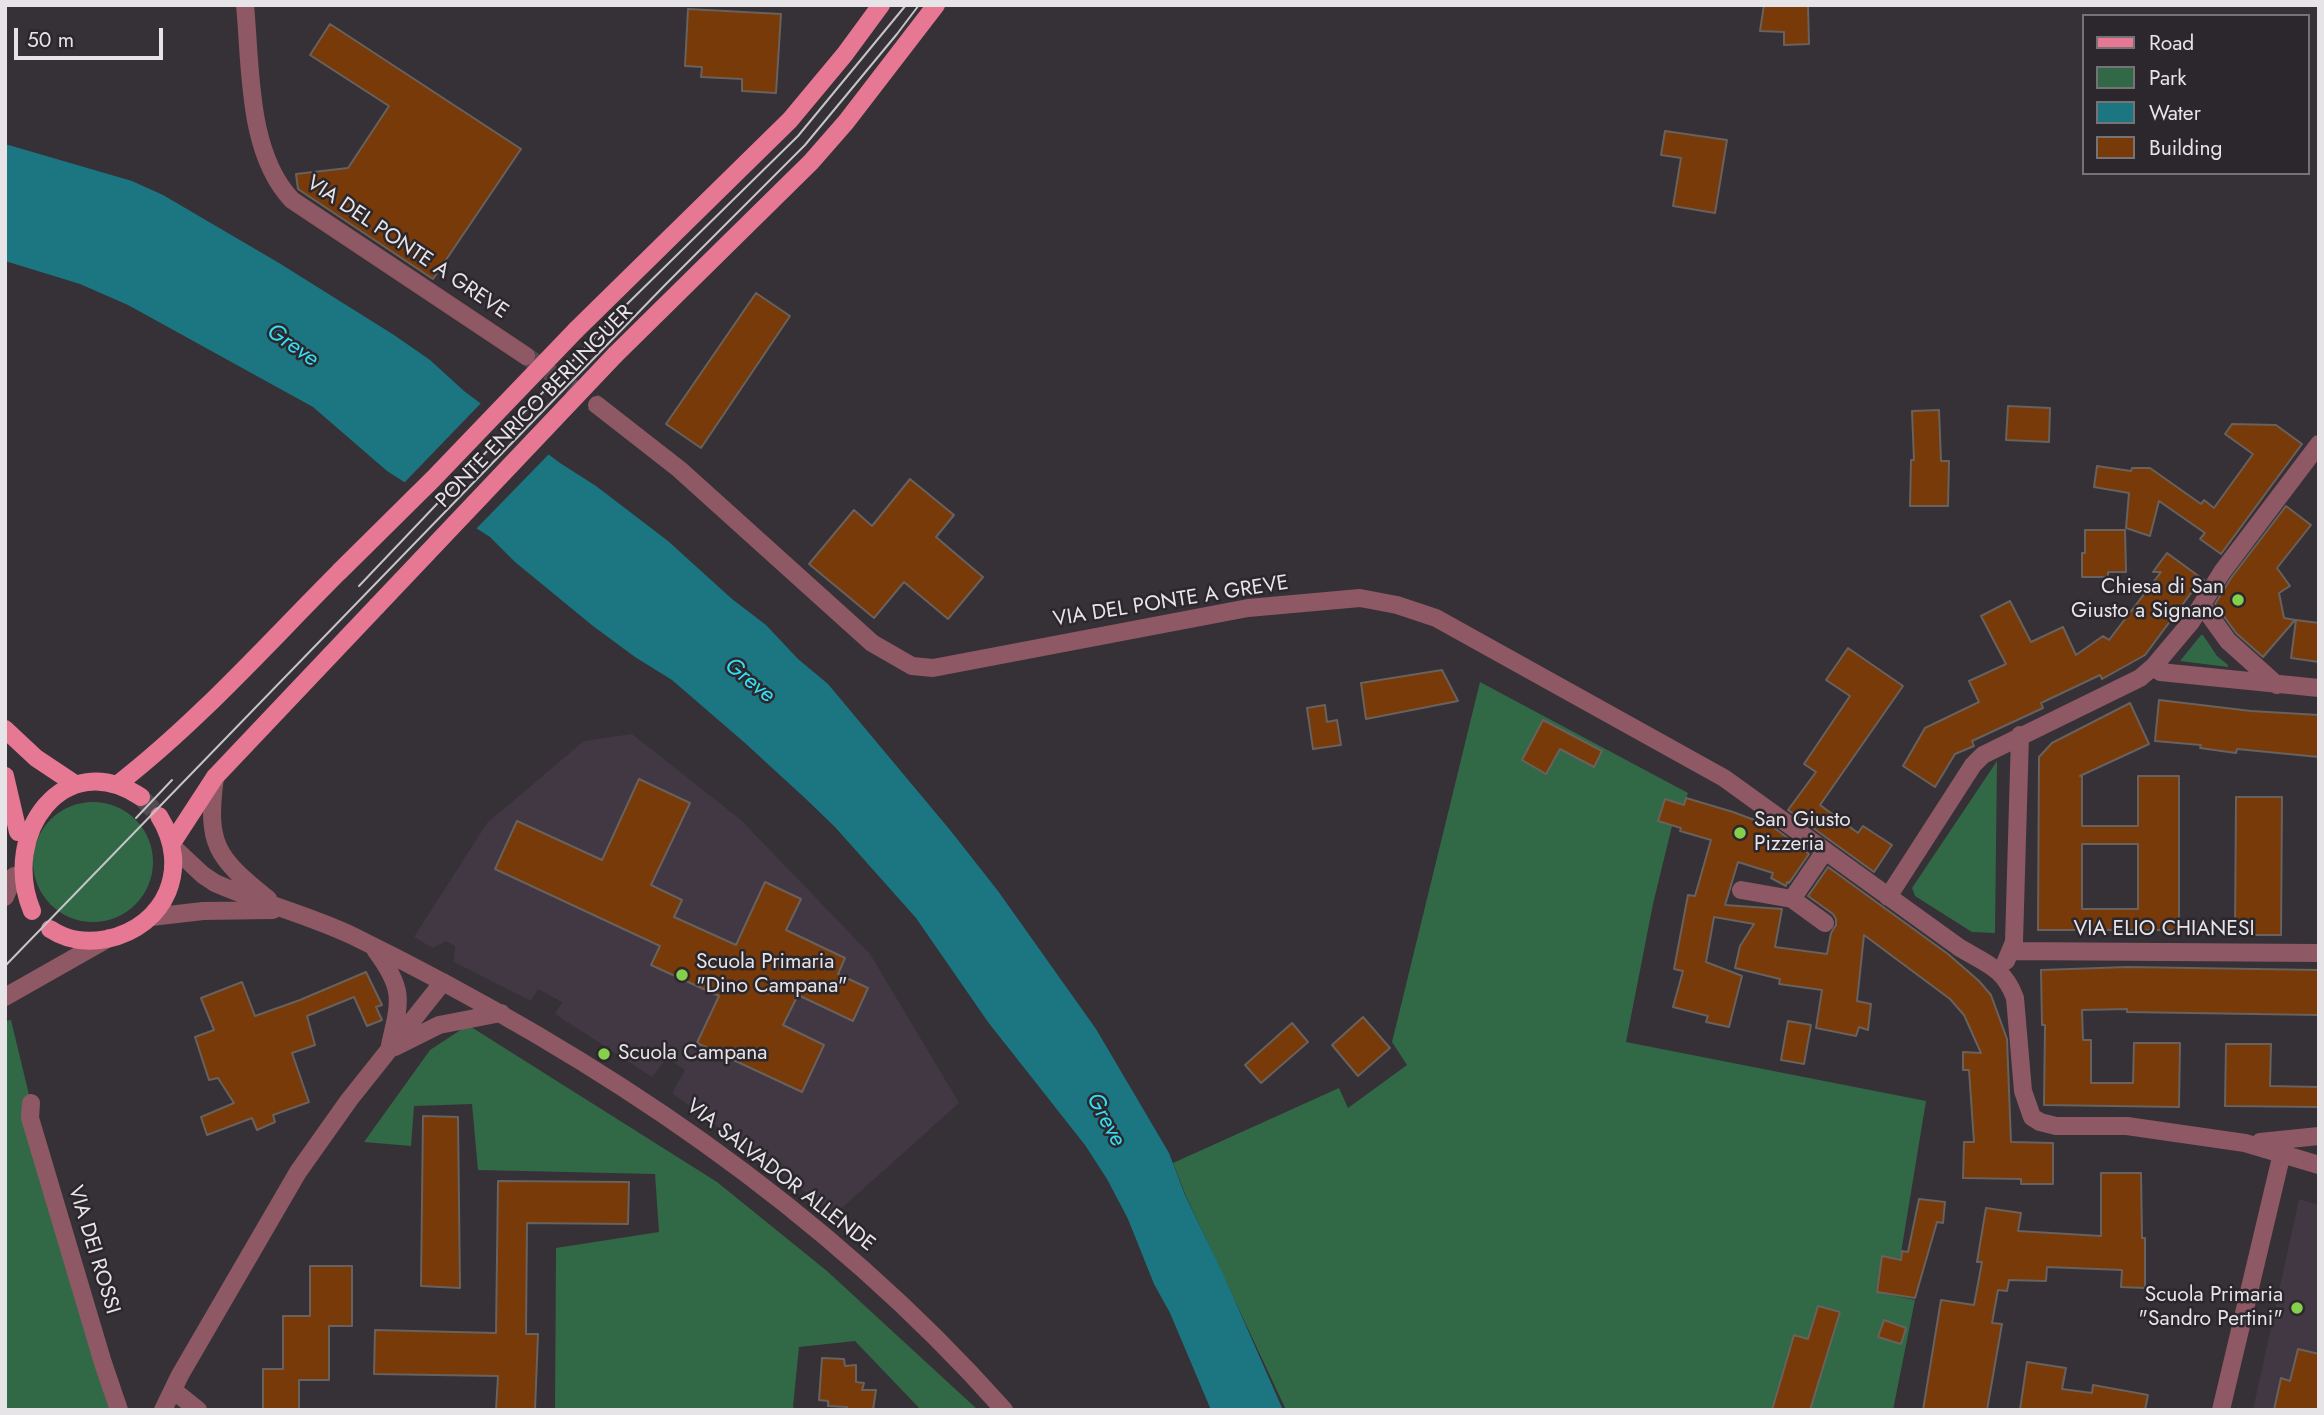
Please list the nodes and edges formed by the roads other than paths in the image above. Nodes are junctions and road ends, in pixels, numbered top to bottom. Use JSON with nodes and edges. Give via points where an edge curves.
{"nodes":[{"id":1,"x":245,"y":5,"type":"edge"},
{"id":2,"x":881,"y":5,"type":"edge"},
{"id":3,"x":936,"y":5,"type":"edge"},
{"id":4,"x":526,"y":356,"type":"tunnel mouth"},
{"id":5,"x":597,"y":405,"type":"tunnel mouth"},
{"id":6,"x":2319,"y":444,"type":"edge"},
{"id":7,"x":2202,"y":605,"type":"junction"},
{"id":8,"x":2154,"y":666,"type":"junction"},
{"id":9,"x":2277,"y":685,"type":"junction"},
{"id":10,"x":2319,"y":688,"type":"edge"},
{"id":11,"x":5,"y":729,"type":"edge"},
{"id":12,"x":2020,"y":735,"type":"junction"},
{"id":13,"x":5,"y":776,"type":"edge"},
{"id":14,"x":215,"y":777,"type":"junction"},
{"id":15,"x":75,"y":783,"type":"junction"},
{"id":16,"x":118,"y":784,"type":"junction"},
{"id":17,"x":142,"y":797,"type":"tunnel mouth"},
{"id":18,"x":159,"y":816,"type":"tunnel mouth"},
{"id":19,"x":18,"y":832,"type":"junction"},
{"id":20,"x":173,"y":845,"type":"junction"},
{"id":21,"x":1825,"y":851,"type":"junction"},
{"id":22,"x":14,"y":876,"type":"junction"},
{"id":23,"x":1741,"y":890,"type":"dead end"},
{"id":24,"x":5,"y":897,"type":"edge"},
{"id":25,"x":1888,"y":897,"type":"junction"},
{"id":26,"x":1792,"y":899,"type":"junction"},
{"id":27,"x":282,"y":909,"type":"junction"},
{"id":28,"x":32,"y":911,"type":"dead end"},
{"id":29,"x":150,"y":917,"type":"junction"},
{"id":30,"x":1825,"y":923,"type":"dead end"},
{"id":31,"x":50,"y":929,"type":"dead end"},
{"id":32,"x":110,"y":938,"type":"junction"},
{"id":33,"x":374,"y":948,"type":"junction"},
{"id":34,"x":2010,"y":951,"type":"junction"},
{"id":35,"x":2319,"y":953,"type":"edge"},
{"id":36,"x":2002,"y":972,"type":"junction"},
{"id":37,"x":443,"y":982,"type":"junction"},
{"id":38,"x":5,"y":997,"type":"edge"},
{"id":39,"x":501,"y":1013,"type":"junction"},
{"id":40,"x":389,"y":1050,"type":"junction"},
{"id":41,"x":31,"y":1103,"type":"dead end"},
{"id":42,"x":2319,"y":1136,"type":"edge"},
{"id":43,"x":2245,"y":1143,"type":"junction"},
{"id":44,"x":2282,"y":1153,"type":"junction"},
{"id":45,"x":2319,"y":1165,"type":"edge"},
{"id":46,"x":173,"y":1390,"type":"junction"},
{"id":47,"x":119,"y":1410,"type":"edge"},
{"id":48,"x":163,"y":1410,"type":"edge"},
{"id":49,"x":198,"y":1410,"type":"edge"},
{"id":50,"x":1004,"y":1410,"type":"edge"},
{"id":51,"x":2221,"y":1410,"type":"edge"}],
"edges":[{"from":1,"to":4,"type":"street","name":"VIA DEL PONTE A GREVE","via":[[259,135],[280,187],[292,200]]},
{"from":2,"to":16,"type":"main road","name":"PONTE ENRICO BERLINGUER","bridge":true,"via":[[790,120],[183,729]]},
{"from":3,"to":14,"type":"main road","name":"PONTE ENRICO BERLINGUER","bridge":true,"via":[[811,162],[615,355]]},
{"from":5,"to":21,"type":"street","name":"VIA DEL PONTE A GREVE","via":[[678,469],[872,643],[912,666],[933,668],[1248,608],[1360,598],[1397,605],[1436,618],[1724,778]]},
{"from":6,"to":7,"type":"street"},
{"from":7,"to":8,"type":"street"},
{"from":7,"to":9,"type":"street","via":[[2228,641]]},
{"from":8,"to":9,"type":"street","via":[[2160,672]]},
{"from":8,"to":12,"type":"street","via":[[2140,678]]},
{"from":9,"to":10,"type":"street"},
{"from":11,"to":15,"type":"main road","via":[[36,758]]},
{"from":12,"to":25,"type":"street","via":[[1973,765]]},
{"from":12,"to":34,"type":"street","via":[[2014,942]]},
{"from":13,"to":19,"type":"main road"},
{"from":14,"to":20,"type":"main road","name":"PONTE ENRICO BERLINGUER"},
{"from":14,"to":27,"type":"street","via":[[211,823],[220,852],[239,875]]},
{"from":15,"to":16,"type":"main road"},
{"from":15,"to":19,"type":"main road","via":[[40,801]]},
{"from":16,"to":17,"type":"main road"},
{"from":18,"to":20,"type":"main road"},
{"from":19,"to":22,"type":"main road"},
{"from":20,"to":27,"type":"street","name":"VIA SALVADOR ALLENDE","via":[[209,880]]},
{"from":20,"to":29,"type":"main road","via":[[172,879]]},
{"from":21,"to":25,"type":"street","name":"VIA DEL PONTE A GREVE"},
{"from":21,"to":26,"type":"street"},
{"from":22,"to":24,"type":"street"},
{"from":22,"to":28,"type":"main road"},
{"from":23,"to":26,"type":"street"},
{"from":25,"to":36,"type":"street","name":"VIA DEL PONTE A GREVE"},
{"from":26,"to":30,"type":"street"},
{"from":27,"to":29,"type":"street"},
{"from":27,"to":33,"type":"street","name":"VIA SALVADOR ALLENDE"},
{"from":29,"to":32,"type":"main road","via":[[131,931]]},
{"from":31,"to":32,"type":"main road","via":[[82,942]]},
{"from":32,"to":38,"type":"street"},
{"from":33,"to":37,"type":"street","name":"VIA SALVADOR ALLENDE"},
{"from":33,"to":40,"type":"street","via":[[398,990]]},
{"from":34,"to":35,"type":"street","name":"VIA ELIO CHIANESI"},
{"from":34,"to":36,"type":"street"},
{"from":36,"to":43,"type":"street","via":[[2015,999],[2024,1091],[2032,1117],[2048,1126],[2127,1126]]},
{"from":37,"to":39,"type":"street","name":"VIA SALVADOR ALLENDE"},
{"from":37,"to":40,"type":"street"},
{"from":39,"to":40,"type":"street","via":[[439,1025]]},
{"from":39,"to":50,"type":"street","name":"VIA SALVADOR ALLENDE","via":[[662,1113],[792,1209],[848,1254]]},
{"from":40,"to":46,"type":"street","via":[[286,1190]]},
{"from":41,"to":47,"type":"street","name":"VIA DEI ROSSI","via":[[30,1118]]},
{"from":42,"to":43,"type":"street"},
{"from":43,"to":44,"type":"street"},
{"from":44,"to":45,"type":"street"},
{"from":44,"to":51,"type":"street"},
{"from":46,"to":48,"type":"street"},
{"from":46,"to":49,"type":"street"}]}
